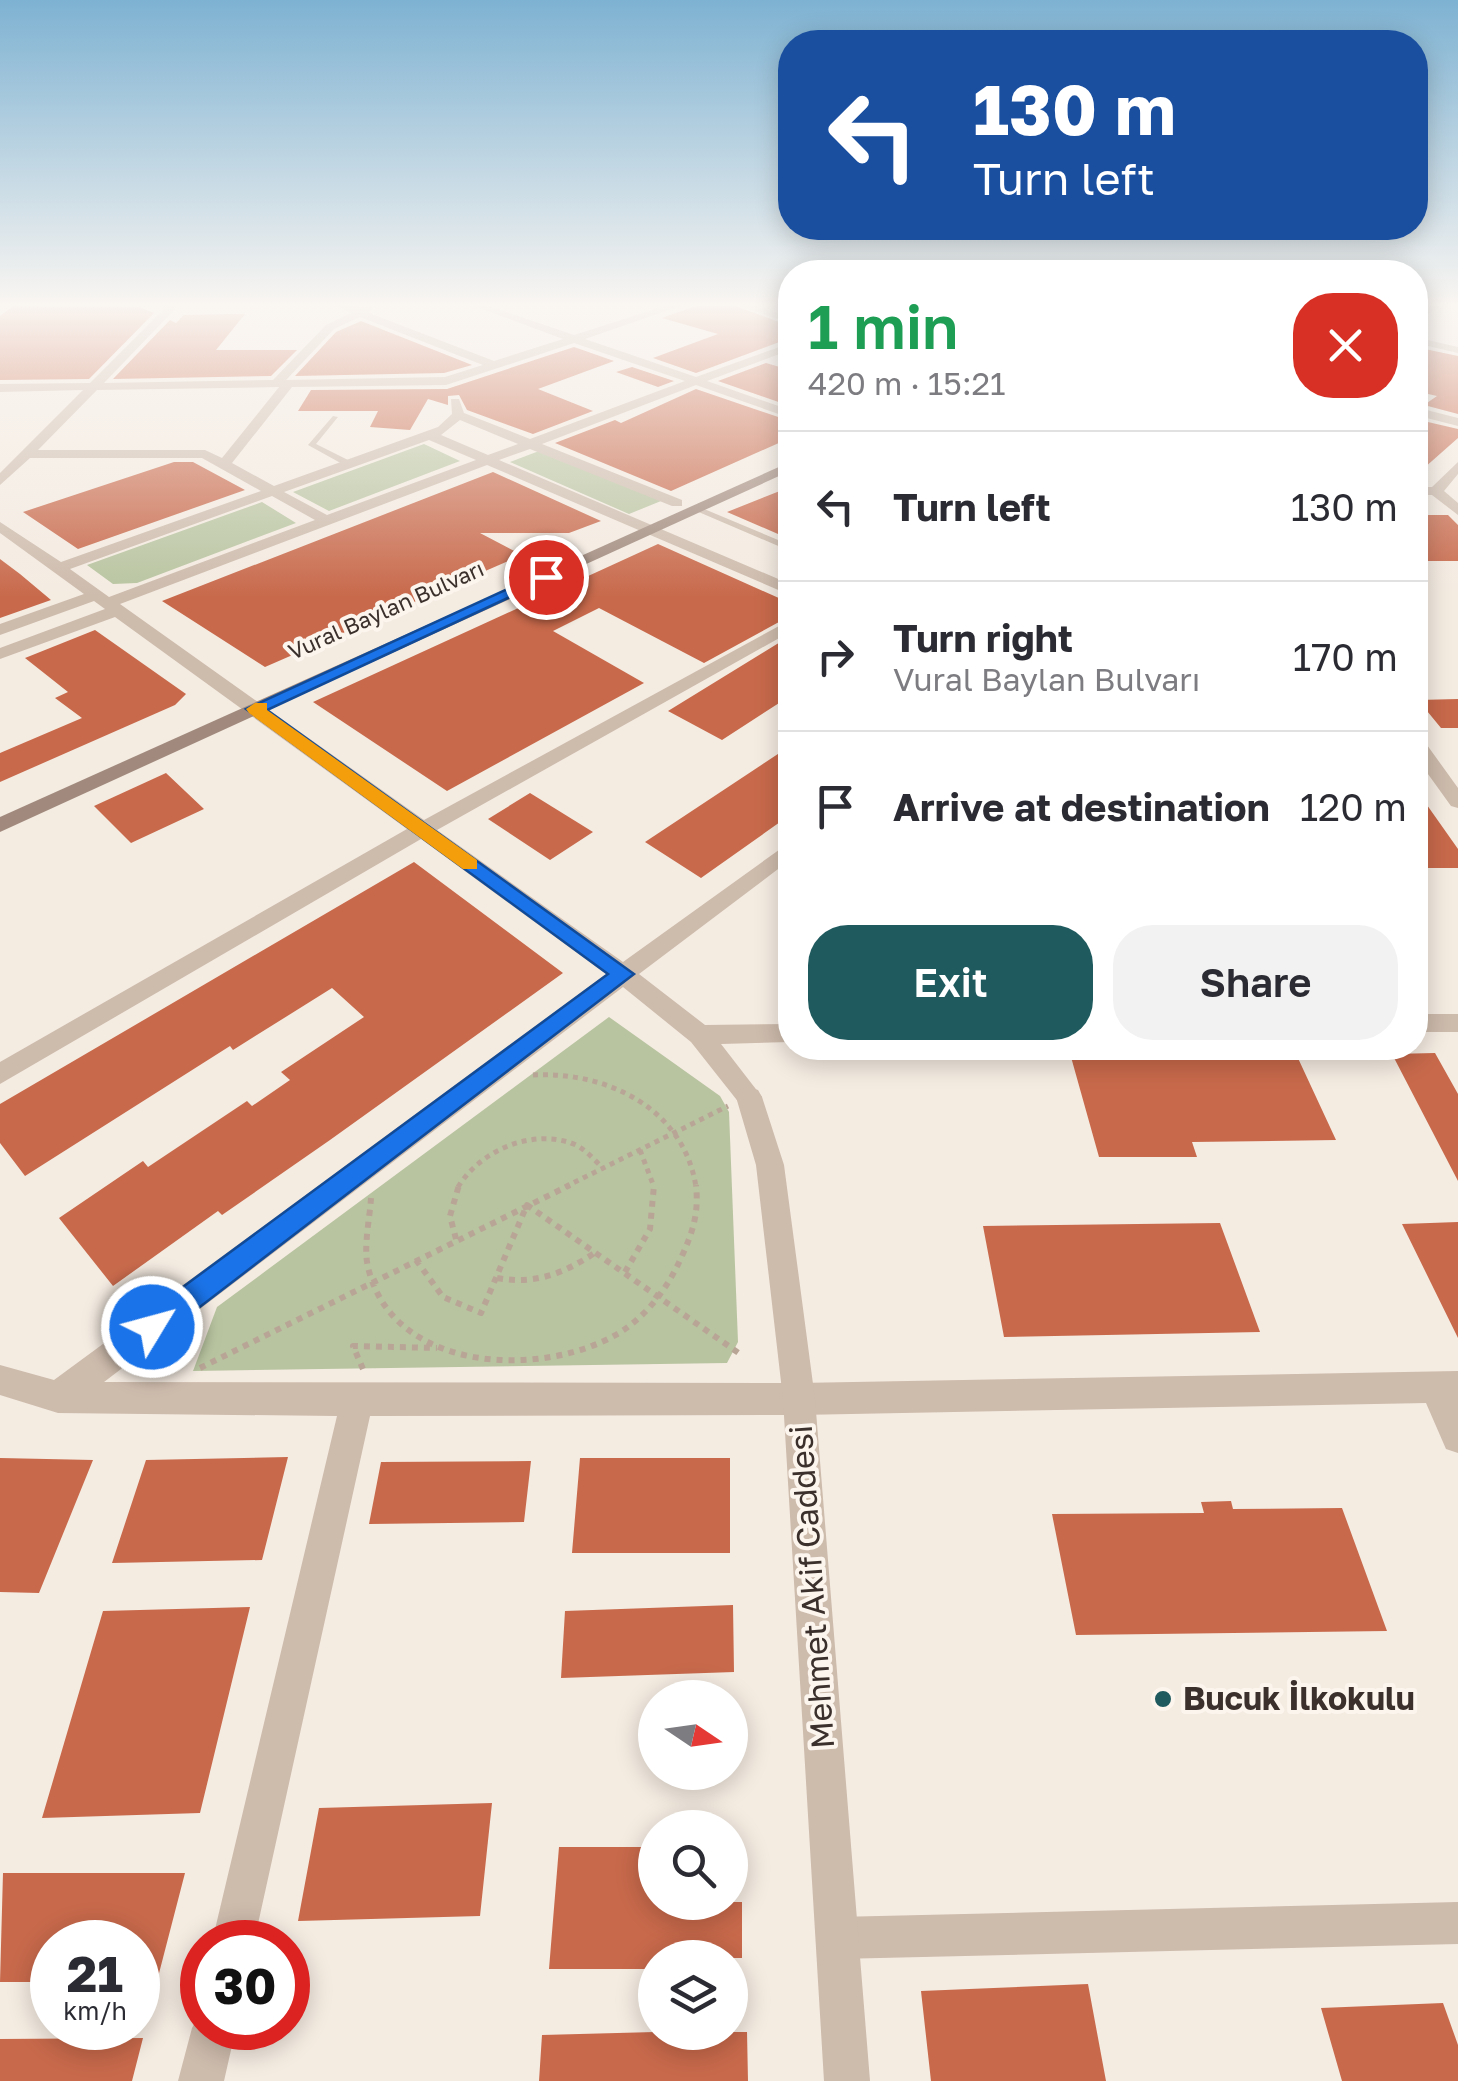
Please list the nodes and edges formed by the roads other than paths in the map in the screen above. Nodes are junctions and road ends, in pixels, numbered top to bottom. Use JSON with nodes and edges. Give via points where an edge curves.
{"nodes":[{"id":1,"x":77,"y":403,"type":"edge"},
{"id":2,"x":268,"y":403,"type":"edge"},
{"id":3,"x":455,"y":403,"type":"edge"},
{"id":4,"x":637,"y":403,"type":"edge"},
{"id":5,"x":1428,"y":414,"type":"edge"},
{"id":6,"x":458,"y":415,"type":"junction"},
{"id":7,"x":335,"y":416,"type":"dead end"},
{"id":8,"x":1458,"y":422,"type":"edge"},
{"id":9,"x":429,"y":435,"type":"junction"},
{"id":10,"x":531,"y":444,"type":"junction"},
{"id":11,"x":28,"y":454,"type":"junction"},
{"id":12,"x":778,"y":457,"type":"edge"},
{"id":13,"x":488,"y":460,"type":"junction"},
{"id":14,"x":224,"y":463,"type":"junction"},
{"id":15,"x":349,"y":464,"type":"junction"},
{"id":16,"x":1458,"y":466,"type":"edge"},
{"id":17,"x":778,"y":471,"type":"edge"},
{"id":18,"x":0,"y":481,"type":"edge"},
{"id":19,"x":1428,"y":491,"type":"edge"},
{"id":20,"x":1436,"y":491,"type":"junction"},
{"id":21,"x":270,"y":492,"type":"junction"},
{"id":22,"x":677,"y":503,"type":"junction"},
{"id":23,"x":696,"y":508,"type":"junction"},
{"id":24,"x":1458,"y":511,"type":"edge"},
{"id":25,"x":327,"y":521,"type":"junction"},
{"id":26,"x":0,"y":526,"type":"edge"},
{"id":27,"x":641,"y":526,"type":"junction"},
{"id":28,"x":778,"y":543,"type":"edge"},
{"id":29,"x":62,"y":567,"type":"junction"},
{"id":30,"x":778,"y":585,"type":"edge"},
{"id":31,"x":106,"y":603,"type":"junction"},
{"id":32,"x":0,"y":630,"type":"edge"},
{"id":33,"x":778,"y":632,"type":"edge"},
{"id":34,"x":0,"y":654,"type":"edge"},
{"id":35,"x":248,"y":704,"type":"junction"},
{"id":36,"x":1428,"y":760,"type":"edge"},
{"id":37,"x":1458,"y":802,"type":"edge"},
{"id":38,"x":0,"y":807,"type":"edge"},
{"id":39,"x":0,"y":825,"type":"edge"},
{"id":40,"x":422,"y":830,"type":"junction"},
{"id":41,"x":778,"y":858,"type":"edge"},
{"id":42,"x":623,"y":974,"type":"junction"},
{"id":43,"x":1428,"y":1023,"type":"edge"},
{"id":44,"x":1458,"y":1023,"type":"edge"},
{"id":45,"x":778,"y":1033,"type":"edge"},
{"id":46,"x":700,"y":1035,"type":"junction"},
{"id":47,"x":0,"y":1074,"type":"edge"},
{"id":48,"x":0,"y":1380,"type":"edge"},
{"id":49,"x":1447,"y":1387,"type":"edge"},
{"id":50,"x":58,"y":1397,"type":"junction"},
{"id":51,"x":358,"y":1400,"type":"junction"},
{"id":52,"x":799,"y":1400,"type":"junction"},
{"id":53,"x":1458,"y":1437,"type":"edge"},
{"id":54,"x":238,"y":1920,"type":"edge"},
{"id":55,"x":1458,"y":1923,"type":"edge"},
{"id":56,"x":837,"y":1938,"type":"junction"},
{"id":57,"x":209,"y":2050,"type":"edge"},
{"id":58,"x":201,"y":2081,"type":"edge"},
{"id":59,"x":847,"y":2081,"type":"edge"}],
"edges":[{"from":1,"to":11,"type":"street"},
{"from":2,"to":14,"type":"street"},
{"from":3,"to":6,"type":"street"},
{"from":4,"to":10,"type":"street"},
{"from":5,"to":8,"type":"street"},
{"from":6,"to":9,"type":"street"},
{"from":6,"to":10,"type":"street"},
{"from":7,"to":15,"type":"lane","via":[[312,445]]},
{"from":9,"to":13,"type":"street"},
{"from":9,"to":15,"type":"street"},
{"from":10,"to":13,"type":"street"},
{"from":10,"to":22,"type":"street"},
{"from":11,"to":14,"type":"street","via":[[190,452]]},
{"from":11,"to":18,"type":"street"},
{"from":12,"to":22,"type":"main road","name":"Vural Baylan Bulvarı"},
{"from":13,"to":25,"type":"street"},
{"from":13,"to":27,"type":"street"},
{"from":14,"to":21,"type":"street"},
{"from":15,"to":21,"type":"street"},
{"from":16,"to":20,"type":"street"},
{"from":17,"to":23,"type":"main road","name":"Vural Baylan Bulvarı"},
{"from":19,"to":20,"type":"street"},
{"from":20,"to":24,"type":"street"},
{"from":21,"to":25,"type":"street"},
{"from":21,"to":29,"type":"street"},
{"from":22,"to":27,"type":"main road","name":"Vural Baylan Bulvarı"},
{"from":23,"to":27,"type":"main road","name":"Vural Baylan Bulvarı"},
{"from":23,"to":28,"type":"lane"},
{"from":25,"to":31,"type":"street"},
{"from":26,"to":29,"type":"street"},
{"from":27,"to":30,"type":"street"},
{"from":27,"to":35,"type":"main road","name":"Vural Baylan Bulvarı"},
{"from":29,"to":31,"type":"street"},
{"from":31,"to":32,"type":"street"},
{"from":31,"to":34,"type":"street"},
{"from":31,"to":35,"type":"street"},
{"from":33,"to":40,"type":"street"},
{"from":35,"to":38,"type":"main road","name":"Vural Baylan Bulvarı"},
{"from":35,"to":39,"type":"main road","name":"Vural Baylan Bulvarı"},
{"from":35,"to":40,"type":"street"},
{"from":36,"to":37,"type":"street"},
{"from":40,"to":42,"type":"street"},
{"from":40,"to":47,"type":"street"},
{"from":41,"to":42,"type":"street"},
{"from":42,"to":46,"type":"street"},
{"from":42,"to":50,"type":"street"},
{"from":43,"to":44,"type":"street"},
{"from":45,"to":46,"type":"street"},
{"from":46,"to":52,"type":"street","name":"Mehmet Akif Caddesi","via":[[749,1096],[770,1164]]},
{"from":48,"to":50,"type":"street"},
{"from":49,"to":52,"type":"street"},
{"from":49,"to":53,"type":"street"},
{"from":50,"to":51,"type":"street"},
{"from":51,"to":52,"type":"street"},
{"from":51,"to":54,"type":"street"},
{"from":52,"to":56,"type":"street","name":"Mehmet Akif Caddesi"},
{"from":55,"to":56,"type":"street"},
{"from":56,"to":59,"type":"street","name":"Mehmet Akif Caddesi"},
{"from":57,"to":58,"type":"street"}]}
